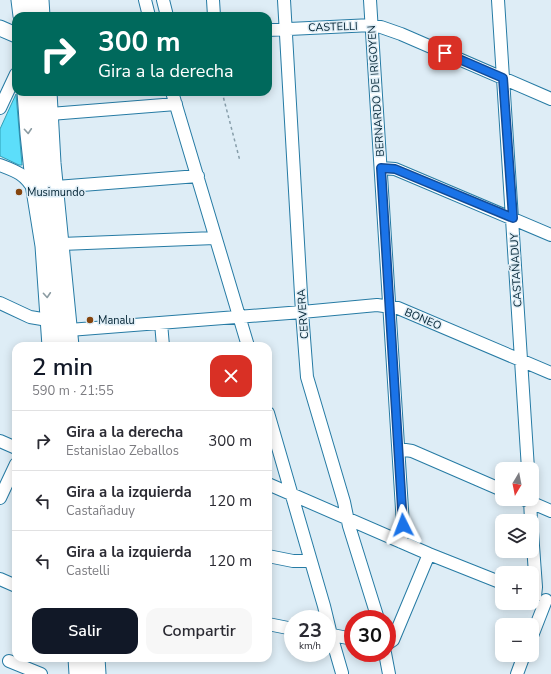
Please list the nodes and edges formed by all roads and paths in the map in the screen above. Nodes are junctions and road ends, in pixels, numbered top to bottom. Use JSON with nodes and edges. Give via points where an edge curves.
{"nodes":[{"id":1,"x":19,"y":0,"type":"edge"},
{"id":2,"x":30,"y":0,"type":"edge"},
{"id":3,"x":41,"y":0,"type":"edge"},
{"id":4,"x":145,"y":0,"type":"edge"},
{"id":5,"x":162,"y":0,"type":"edge"},
{"id":6,"x":213,"y":0,"type":"edge"},
{"id":7,"x":284,"y":0,"type":"edge"},
{"id":8,"x":370,"y":0,"type":"edge"},
{"id":9,"x":498,"y":0,"type":"edge"},
{"id":10,"x":20,"y":12,"type":"edge"},
{"id":11,"x":31,"y":12,"type":"edge"},
{"id":12,"x":42,"y":12,"type":"edge"},
{"id":13,"x":148,"y":12,"type":"edge"},
{"id":14,"x":166,"y":12,"type":"edge"},
{"id":15,"x":214,"y":12,"type":"edge"},
{"id":16,"x":372,"y":25,"type":"junction"},
{"id":17,"x":0,"y":28,"type":"edge"},
{"id":18,"x":285,"y":29,"type":"junction"},
{"id":19,"x":272,"y":30,"type":"edge"},
{"id":20,"x":12,"y":33,"type":"edge"},
{"id":21,"x":503,"y":78,"type":"junction"},
{"id":22,"x":12,"y":82,"type":"edge"},
{"id":23,"x":26,"y":96,"type":"edge"},
{"id":24,"x":37,"y":96,"type":"edge"},
{"id":25,"x":49,"y":96,"type":"edge"},
{"id":26,"x":223,"y":96,"type":"edge"},
{"id":27,"x":174,"y":98,"type":"edge"},
{"id":28,"x":551,"y":99,"type":"edge"},
{"id":29,"x":0,"y":108,"type":"edge"},
{"id":30,"x":50,"y":114,"type":"junction"},
{"id":31,"x":240,"y":161,"type":"dead end"},
{"id":32,"x":0,"y":165,"type":"edge"},
{"id":33,"x":43,"y":167,"type":"junction"},
{"id":34,"x":381,"y":168,"type":"junction"},
{"id":35,"x":14,"y":170,"type":"junction"},
{"id":36,"x":198,"y":176,"type":"junction"},
{"id":37,"x":56,"y":187,"type":"junction"},
{"id":38,"x":34,"y":190,"type":"junction"},
{"id":39,"x":513,"y":218,"type":"junction"},
{"id":40,"x":551,"y":235,"type":"edge"},
{"id":41,"x":215,"y":238,"type":"junction"},
{"id":42,"x":62,"y":244,"type":"junction"},
{"id":43,"x":0,"y":303,"type":"edge"},
{"id":44,"x":389,"y":306,"type":"junction"},
{"id":45,"x":302,"y":312,"type":"junction"},
{"id":46,"x":239,"y":317,"type":"junction"},
{"id":47,"x":48,"y":320,"type":"junction"},
{"id":48,"x":161,"y":323,"type":"junction"},
{"id":49,"x":69,"y":330,"type":"junction"},
{"id":50,"x":50,"y":342,"type":"edge"},
{"id":51,"x":61,"y":342,"type":"edge"},
{"id":52,"x":70,"y":342,"type":"edge"},
{"id":53,"x":163,"y":342,"type":"edge"},
{"id":54,"x":247,"y":342,"type":"edge"},
{"id":55,"x":521,"y":360,"type":"junction"},
{"id":56,"x":551,"y":373,"type":"edge"},
{"id":57,"x":272,"y":426,"type":"edge"},
{"id":58,"x":0,"y":441,"type":"edge"},
{"id":59,"x":12,"y":446,"type":"edge"},
{"id":60,"x":399,"y":449,"type":"junction"},
{"id":61,"x":528,"y":462,"type":"edge"},
{"id":62,"x":12,"y":472,"type":"edge"},
{"id":63,"x":272,"y":486,"type":"edge"},
{"id":64,"x":495,"y":487,"type":"edge"},
{"id":65,"x":293,"y":495,"type":"junction"},
{"id":66,"x":0,"y":498,"type":"edge"},
{"id":67,"x":539,"y":505,"type":"edge"},
{"id":68,"x":551,"y":511,"type":"edge"},
{"id":69,"x":347,"y":518,"type":"junction"},
{"id":70,"x":401,"y":542,"type":"junction"},
{"id":71,"x":429,"y":554,"type":"junction"},
{"id":72,"x":272,"y":557,"type":"edge"},
{"id":73,"x":310,"y":561,"type":"junction"},
{"id":74,"x":0,"y":579,"type":"edge"},
{"id":75,"x":495,"y":580,"type":"edge"},
{"id":76,"x":12,"y":584,"type":"edge"},
{"id":77,"x":548,"y":601,"type":"edge"},
{"id":78,"x":325,"y":610,"type":"edge"},
{"id":79,"x":375,"y":610,"type":"edge"},
{"id":80,"x":539,"y":621,"type":"edge"},
{"id":81,"x":272,"y":625,"type":"edge"},
{"id":82,"x":284,"y":627,"type":"edge"},
{"id":83,"x":396,"y":633,"type":"edge"},
{"id":84,"x":336,"y":655,"type":"edge"},
{"id":85,"x":9,"y":661,"type":"dead end"},
{"id":86,"x":76,"y":662,"type":"edge"},
{"id":87,"x":86,"y":662,"type":"edge"},
{"id":88,"x":97,"y":662,"type":"edge"},
{"id":89,"x":388,"y":662,"type":"edge"},
{"id":90,"x":521,"y":662,"type":"edge"},
{"id":91,"x":342,"y":673,"type":"dead end"},
{"id":92,"x":41,"y":674,"type":"edge"},
{"id":93,"x":77,"y":674,"type":"edge"},
{"id":94,"x":88,"y":674,"type":"edge"},
{"id":95,"x":98,"y":674,"type":"edge"},
{"id":96,"x":392,"y":674,"type":"edge"},
{"id":97,"x":517,"y":674,"type":"edge"}],
"edges":[{"from":1,"to":10,"type":"main road"},
{"from":2,"to":11,"type":"street"},
{"from":3,"to":12,"type":"main road"},
{"from":4,"to":13,"type":"street"},
{"from":5,"to":14,"type":"street"},
{"from":6,"to":15,"type":"street"},
{"from":7,"to":18,"type":"street","name":"CERVERA"},
{"from":8,"to":16,"type":"street","name":"BERNARDO DE IRIGOYEN"},
{"from":9,"to":21,"type":"street","name":"CASTAÑADUY"},
{"from":16,"to":18,"type":"street","name":"CASTELLI"},
{"from":16,"to":21,"type":"street","name":"CASTELLI","via":[[401,34]]},
{"from":16,"to":34,"type":"street","name":"BERNARDO DE IRIGOYEN"},
{"from":17,"to":20,"type":"main road"},
{"from":18,"to":19,"type":"street","name":"CASTELLI"},
{"from":18,"to":45,"type":"street","name":"CERVERA"},
{"from":21,"to":28,"type":"street","name":"CASTELLI"},
{"from":21,"to":39,"type":"street","name":"CASTAÑADUY"},
{"from":22,"to":29,"type":"street"},
{"from":23,"to":33,"type":"main road","one_way":true},
{"from":24,"to":33,"type":"street"},
{"from":25,"to":30,"type":"main road"},
{"from":26,"to":31,"type":"path"},
{"from":27,"to":30,"type":"street"},
{"from":27,"to":36,"type":"street"},
{"from":30,"to":33,"type":"main road"},
{"from":32,"to":35,"type":"street"},
{"from":33,"to":35,"type":"street","via":[[29,172]]},
{"from":33,"to":37,"type":"main road"},
{"from":33,"to":38,"type":"main road"},
{"from":33,"to":51,"type":"street"},
{"from":34,"to":39,"type":"street","via":[[395,169]]},
{"from":34,"to":44,"type":"street","name":"BERNARDO DE IRIGOYEN"},
{"from":35,"to":38,"type":"street","via":[[24,177]]},
{"from":36,"to":37,"type":"street"},
{"from":36,"to":41,"type":"street"},
{"from":37,"to":42,"type":"main road"},
{"from":38,"to":47,"type":"main road","one_way":true,"via":[[43,246]]},
{"from":39,"to":40,"type":"street"},
{"from":39,"to":55,"type":"street","name":"CASTAÑADUY"},
{"from":41,"to":42,"type":"street"},
{"from":41,"to":46,"type":"street"},
{"from":42,"to":49,"type":"main road"},
{"from":43,"to":47,"type":"street","via":[[30,317]]},
{"from":44,"to":45,"type":"street","name":"BONEO"},
{"from":44,"to":55,"type":"street","name":"BONEO"},
{"from":44,"to":60,"type":"street","name":"BERNARDO DE IRIGOYEN"},
{"from":45,"to":46,"type":"street","name":"BONEO"},
{"from":45,"to":69,"type":"street","name":"CERVERA","via":[[309,384]]},
{"from":46,"to":48,"type":"street","name":"BONEO"},
{"from":46,"to":54,"type":"street"},
{"from":47,"to":50,"type":"main road"},
{"from":48,"to":49,"type":"street","name":"BONEO"},
{"from":48,"to":53,"type":"street"},
{"from":49,"to":52,"type":"main road"},
{"from":55,"to":56,"type":"street","name":"BONEO"},
{"from":55,"to":61,"type":"street","name":"CASTAÑADUY"},
{"from":57,"to":65,"type":"street"},
{"from":58,"to":59,"type":"street"},
{"from":60,"to":64,"type":"street","via":[[412,451]]},
{"from":60,"to":70,"type":"street","name":"BERNARDO DE IRIGOYEN","via":[[403,525]]},
{"from":62,"to":66,"type":"street"},
{"from":63,"to":65,"type":"street"},
{"from":65,"to":69,"type":"street"},
{"from":65,"to":73,"type":"street"},
{"from":67,"to":68,"type":"street"},
{"from":69,"to":70,"type":"street"},
{"from":69,"to":79,"type":"street","name":"CERVERA"},
{"from":70,"to":71,"type":"street"},
{"from":71,"to":75,"type":"street"},
{"from":71,"to":83,"type":"street"},
{"from":72,"to":73,"type":"street"},
{"from":73,"to":78,"type":"street"},
{"from":74,"to":76,"type":"street"},
{"from":77,"to":80,"type":"street"},
{"from":81,"to":82,"type":"street"},
{"from":84,"to":91,"type":"street"},
{"from":85,"to":92,"type":"street"},
{"from":86,"to":93,"type":"main road"},
{"from":87,"to":94,"type":"street"},
{"from":88,"to":95,"type":"main road"},
{"from":89,"to":96,"type":"street"},
{"from":90,"to":97,"type":"street"}]}
